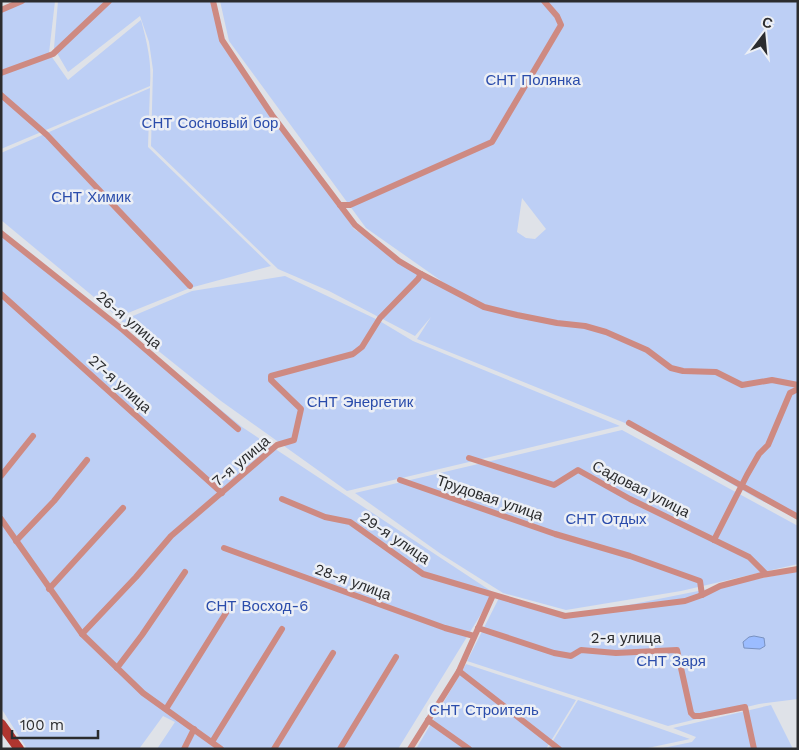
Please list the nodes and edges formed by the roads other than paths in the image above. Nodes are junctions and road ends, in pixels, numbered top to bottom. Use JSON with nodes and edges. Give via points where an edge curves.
{"nodes":[{"id":1,"x":22,"y":1,"type":"edge"},
{"id":2,"x":109,"y":1,"type":"edge"},
{"id":3,"x":213,"y":1,"type":"edge"},
{"id":4,"x":544,"y":1,"type":"edge"},
{"id":5,"x":1,"y":10,"type":"edge"},
{"id":6,"x":1,"y":73,"type":"edge"},
{"id":7,"x":1,"y":95,"type":"edge"},
{"id":8,"x":340,"y":205,"type":"junction"},
{"id":9,"x":1,"y":233,"type":"edge"},
{"id":10,"x":421,"y":274,"type":"junction"},
{"id":11,"x":190,"y":286,"type":"dead end"},
{"id":12,"x":1,"y":294,"type":"edge"},
{"id":13,"x":798,"y":387,"type":"edge"},
{"id":14,"x":629,"y":424,"type":"dead end"},
{"id":15,"x":238,"y":429,"type":"dead end"},
{"id":16,"x":33,"y":436,"type":"dead end"},
{"id":17,"x":469,"y":458,"type":"dead end"},
{"id":18,"x":87,"y":460,"type":"dead end"},
{"id":19,"x":1,"y":476,"type":"edge"},
{"id":20,"x":400,"y":480,"type":"dead end"},
{"id":21,"x":741,"y":487,"type":"junction"},
{"id":22,"x":222,"y":492,"type":"junction"},
{"id":23,"x":282,"y":500,"type":"dead end"},
{"id":24,"x":122,"y":508,"type":"dead end"},
{"id":25,"x":798,"y":517,"type":"edge"},
{"id":26,"x":1,"y":519,"type":"edge"},
{"id":27,"x":714,"y":540,"type":"junction"},
{"id":28,"x":16,"y":541,"type":"junction"},
{"id":29,"x":224,"y":548,"type":"dead end"},
{"id":30,"x":798,"y":569,"type":"edge"},
{"id":31,"x":185,"y":572,"type":"dead end"},
{"id":32,"x":766,"y":574,"type":"junction"},
{"id":33,"x":49,"y":588,"type":"junction"},
{"id":34,"x":494,"y":595,"type":"junction"},
{"id":35,"x":702,"y":595,"type":"junction"},
{"id":36,"x":229,"y":608,"type":"dead end"},
{"id":37,"x":478,"y":628,"type":"junction"},
{"id":38,"x":282,"y":629,"type":"dead end"},
{"id":39,"x":82,"y":634,"type":"junction"},
{"id":40,"x":474,"y":636,"type":"junction"},
{"id":41,"x":333,"y":653,"type":"dead end"},
{"id":42,"x":396,"y":657,"type":"dead end"},
{"id":43,"x":117,"y":668,"type":"junction"},
{"id":44,"x":459,"y":671,"type":"junction"},
{"id":45,"x":166,"y":709,"type":"junction"},
{"id":46,"x":428,"y":720,"type":"junction"},
{"id":47,"x":1,"y":724,"type":"edge"},
{"id":48,"x":194,"y":729,"type":"junction"},
{"id":49,"x":212,"y":742,"type":"junction"},
{"id":50,"x":19,"y":749,"type":"edge"},
{"id":51,"x":184,"y":749,"type":"edge"},
{"id":52,"x":221,"y":749,"type":"edge"},
{"id":53,"x":274,"y":749,"type":"edge"},
{"id":54,"x":340,"y":749,"type":"edge"},
{"id":55,"x":410,"y":749,"type":"edge"},
{"id":56,"x":469,"y":749,"type":"edge"},
{"id":57,"x":559,"y":749,"type":"edge"},
{"id":58,"x":754,"y":749,"type":"edge"}],
"edges":[{"from":1,"to":5,"type":"street"},
{"from":2,"to":6,"type":"street","via":[[53,54]]},
{"from":3,"to":8,"type":"street","via":[[222,40],[272,115]]},
{"from":4,"to":8,"type":"street","via":[[561,25],[492,142],[350,204]]},
{"from":7,"to":11,"type":"street","via":[[47,135]]},
{"from":8,"to":10,"type":"street","via":[[355,224],[399,261]]},
{"from":9,"to":15,"type":"street","name":"26-я улица"},
{"from":10,"to":13,"type":"street","via":[[484,306],[606,332],[647,350],[671,368],[716,372],[742,385],[772,380]]},
{"from":10,"to":22,"type":"street","name":"7-я улица","via":[[380,318],[362,347],[353,354],[271,376],[271,380],[301,409],[294,440],[277,445]]},
{"from":12,"to":22,"type":"street","name":"27-я улица"},
{"from":13,"to":21,"type":"street","via":[[790,393],[768,445],[759,454]]},
{"from":14,"to":21,"type":"street"},
{"from":16,"to":19,"type":"street"},
{"from":17,"to":27,"type":"street","name":"Садовая улица","via":[[554,485],[578,470]]},
{"from":18,"to":28,"type":"street"},
{"from":20,"to":35,"type":"street","name":"Трудовая улица","via":[[700,581]]},
{"from":21,"to":25,"type":"street"},
{"from":21,"to":27,"type":"street"},
{"from":22,"to":39,"type":"street","name":"7-я улица","via":[[171,536]]},
{"from":23,"to":34,"type":"street","name":"29-я улица","via":[[325,517],[350,522],[423,574]]},
{"from":24,"to":33,"type":"street"},
{"from":26,"to":28,"type":"street"},
{"from":27,"to":32,"type":"street","name":"Садовая улица","via":[[749,556]]},
{"from":28,"to":33,"type":"street"},
{"from":29,"to":40,"type":"street","name":"28-я улица"},
{"from":30,"to":32,"type":"street","name":"29-я улица"},
{"from":31,"to":43,"type":"street"},
{"from":32,"to":35,"type":"street","name":"29-я улица","via":[[720,586]]},
{"from":33,"to":39,"type":"street"},
{"from":34,"to":35,"type":"street","name":"29-я улица","via":[[564,616],[685,601]]},
{"from":34,"to":37,"type":"street"},
{"from":36,"to":45,"type":"street"},
{"from":37,"to":40,"type":"street"},
{"from":37,"to":58,"type":"street","name":"2-я улица","via":[[571,656],[581,650],[616,653],[677,650],[691,713],[700,716],[745,708]]},
{"from":38,"to":49,"type":"street"},
{"from":39,"to":43,"type":"street"},
{"from":40,"to":44,"type":"street"},
{"from":41,"to":53,"type":"street"},
{"from":42,"to":54,"type":"street"},
{"from":43,"to":45,"type":"street"},
{"from":44,"to":46,"type":"street"},
{"from":44,"to":57,"type":"street"},
{"from":45,"to":48,"type":"street"},
{"from":46,"to":55,"type":"street"},
{"from":46,"to":56,"type":"street"},
{"from":47,"to":50,"type":"main road"},
{"from":48,"to":49,"type":"street"},
{"from":48,"to":51,"type":"street"},
{"from":49,"to":52,"type":"street"}]}
